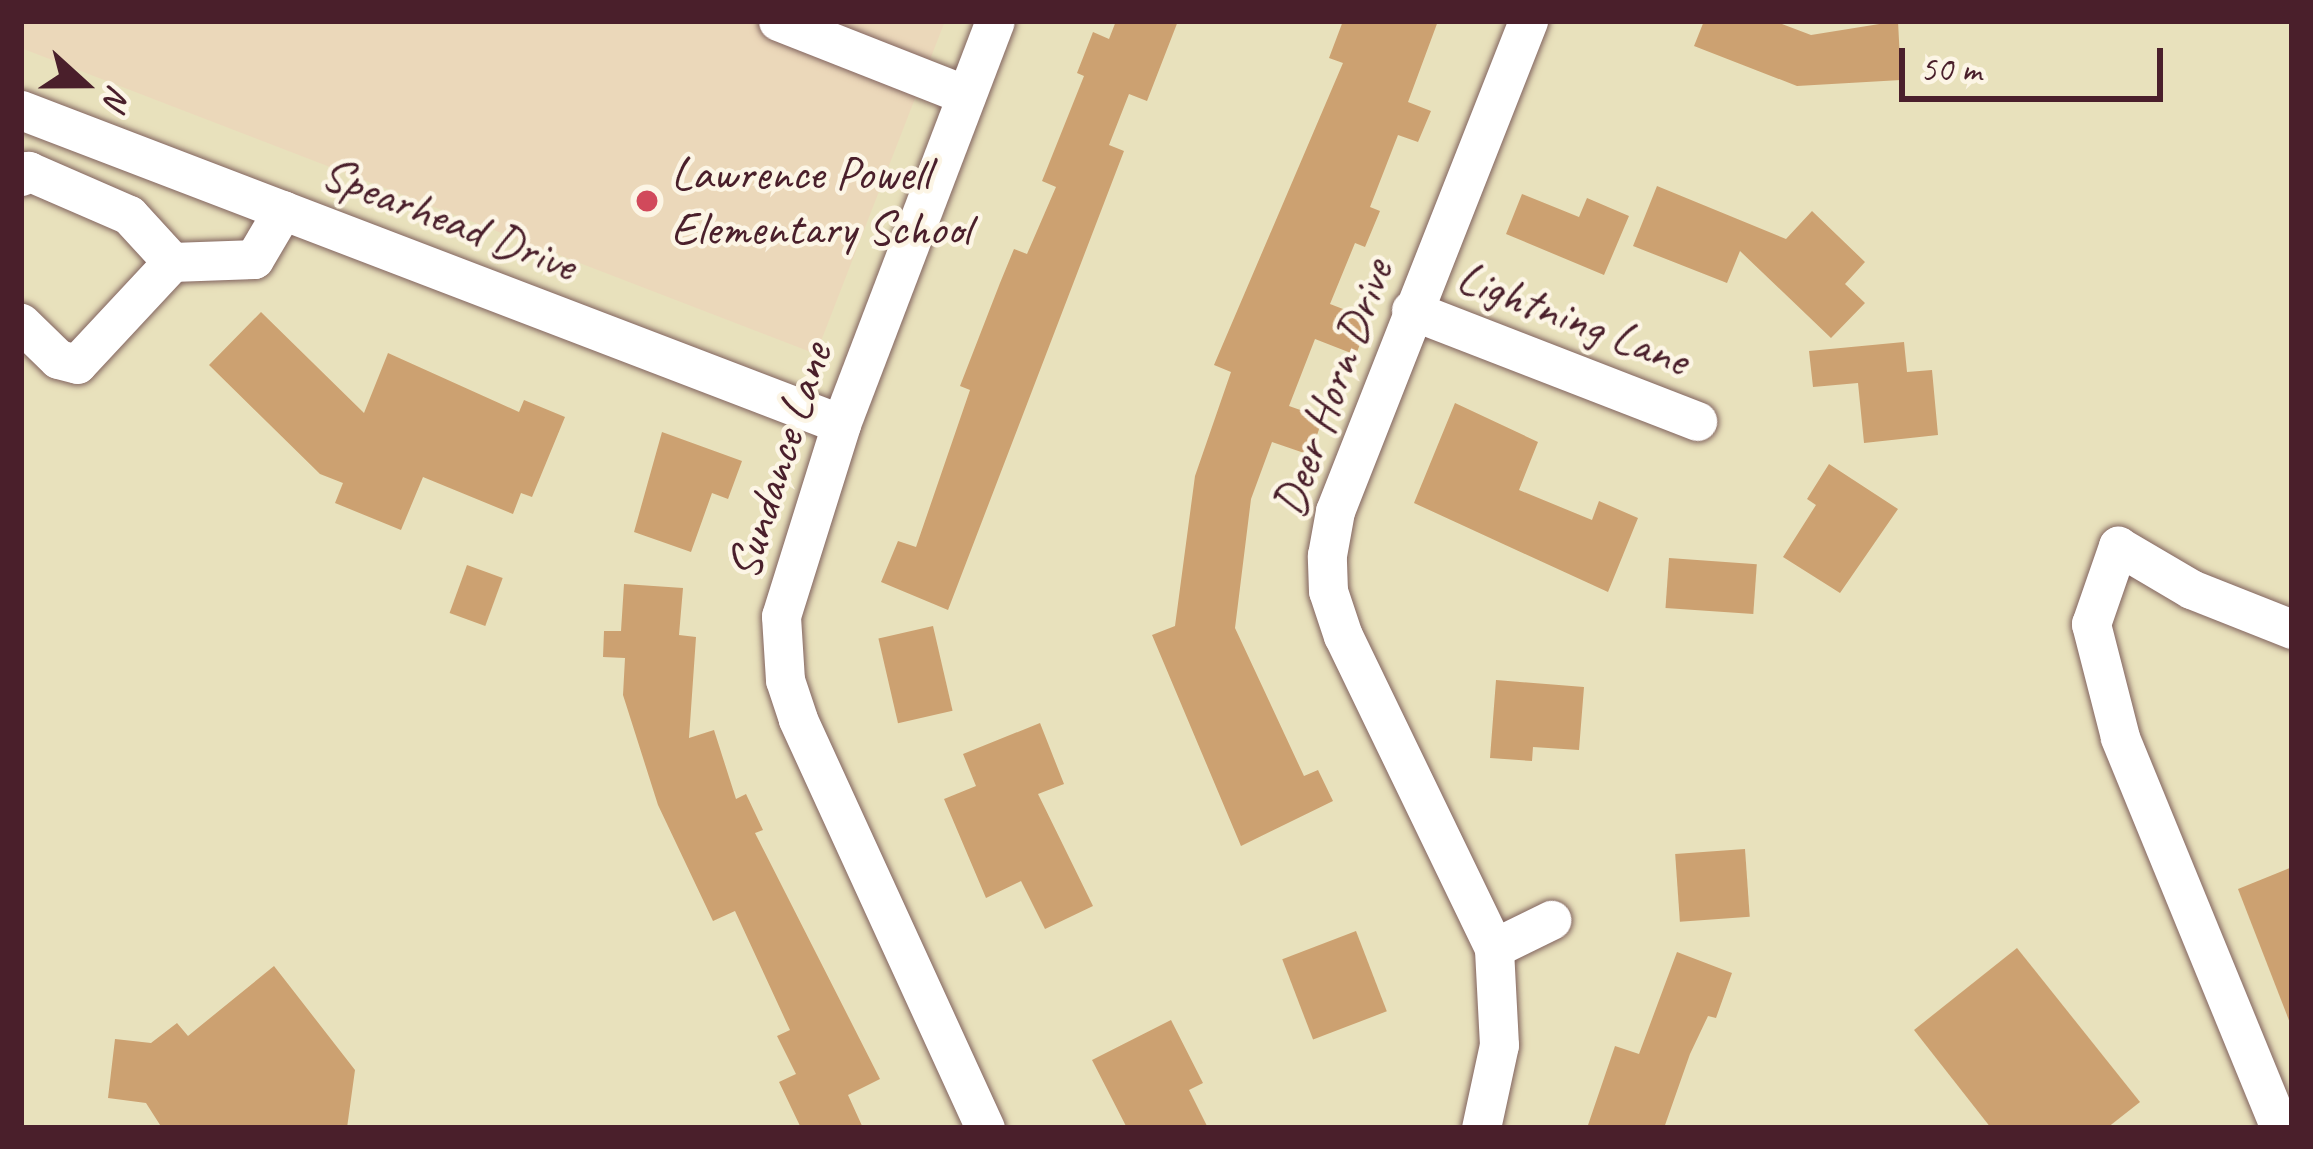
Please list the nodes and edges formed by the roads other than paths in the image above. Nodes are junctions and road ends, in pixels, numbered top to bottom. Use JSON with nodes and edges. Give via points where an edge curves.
{"nodes":[{"id":1,"x":778,"y":21,"type":"edge"},
{"id":2,"x":995,"y":21,"type":"edge"},
{"id":3,"x":1528,"y":21,"type":"edge"},
{"id":4,"x":966,"y":95,"type":"junction"},
{"id":5,"x":21,"y":110,"type":"edge"},
{"id":6,"x":157,"y":162,"type":"junction"},
{"id":7,"x":21,"y":176,"type":"edge"},
{"id":8,"x":283,"y":210,"type":"junction"},
{"id":9,"x":129,"y":215,"type":"junction"},
{"id":10,"x":172,"y":262,"type":"junction"},
{"id":11,"x":1411,"y":310,"type":"junction"},
{"id":12,"x":21,"y":323,"type":"edge"},
{"id":13,"x":1697,"y":421,"type":"dead end"},
{"id":14,"x":841,"y":424,"type":"junction"},
{"id":15,"x":2292,"y":629,"type":"edge"},
{"id":16,"x":1551,"y":920,"type":"dead end"},
{"id":17,"x":1494,"y":948,"type":"junction"},
{"id":18,"x":986,"y":1128,"type":"edge"},
{"id":19,"x":1480,"y":1128,"type":"edge"},
{"id":20,"x":2280,"y":1128,"type":"edge"}],
"edges":[{"from":1,"to":4,"type":"street"},
{"from":2,"to":4,"type":"street","name":"Sundance Lane"},
{"from":3,"to":11,"type":"street","name":"Deer Horn Drive"},
{"from":4,"to":14,"type":"street","name":"Sundance Lane"},
{"from":5,"to":6,"type":"street","name":"Spearhead Drive"},
{"from":6,"to":8,"type":"street","name":"Spearhead Drive"},
{"from":6,"to":9,"type":"street"},
{"from":7,"to":9,"type":"street","via":[[28,170]]},
{"from":8,"to":10,"type":"street","via":[[254,259]]},
{"from":8,"to":14,"type":"street","name":"Spearhead Drive"},
{"from":9,"to":10,"type":"street"},
{"from":10,"to":12,"type":"street","via":[[76,364],[58,359]]},
{"from":11,"to":13,"type":"street","name":"Lightning Lane"},
{"from":11,"to":17,"type":"street","name":"Deer Horn Drive","via":[[1335,512],[1328,591]]},
{"from":14,"to":18,"type":"street","name":"Sundance Lane","via":[[781,616],[785,680]]},
{"from":15,"to":20,"type":"street","via":[[2191,589],[2118,546],[2090,624],[2120,737]]},
{"from":16,"to":17,"type":"street"},
{"from":17,"to":19,"type":"street","name":"Deer Horn Drive","via":[[1499,1046]]}]}
